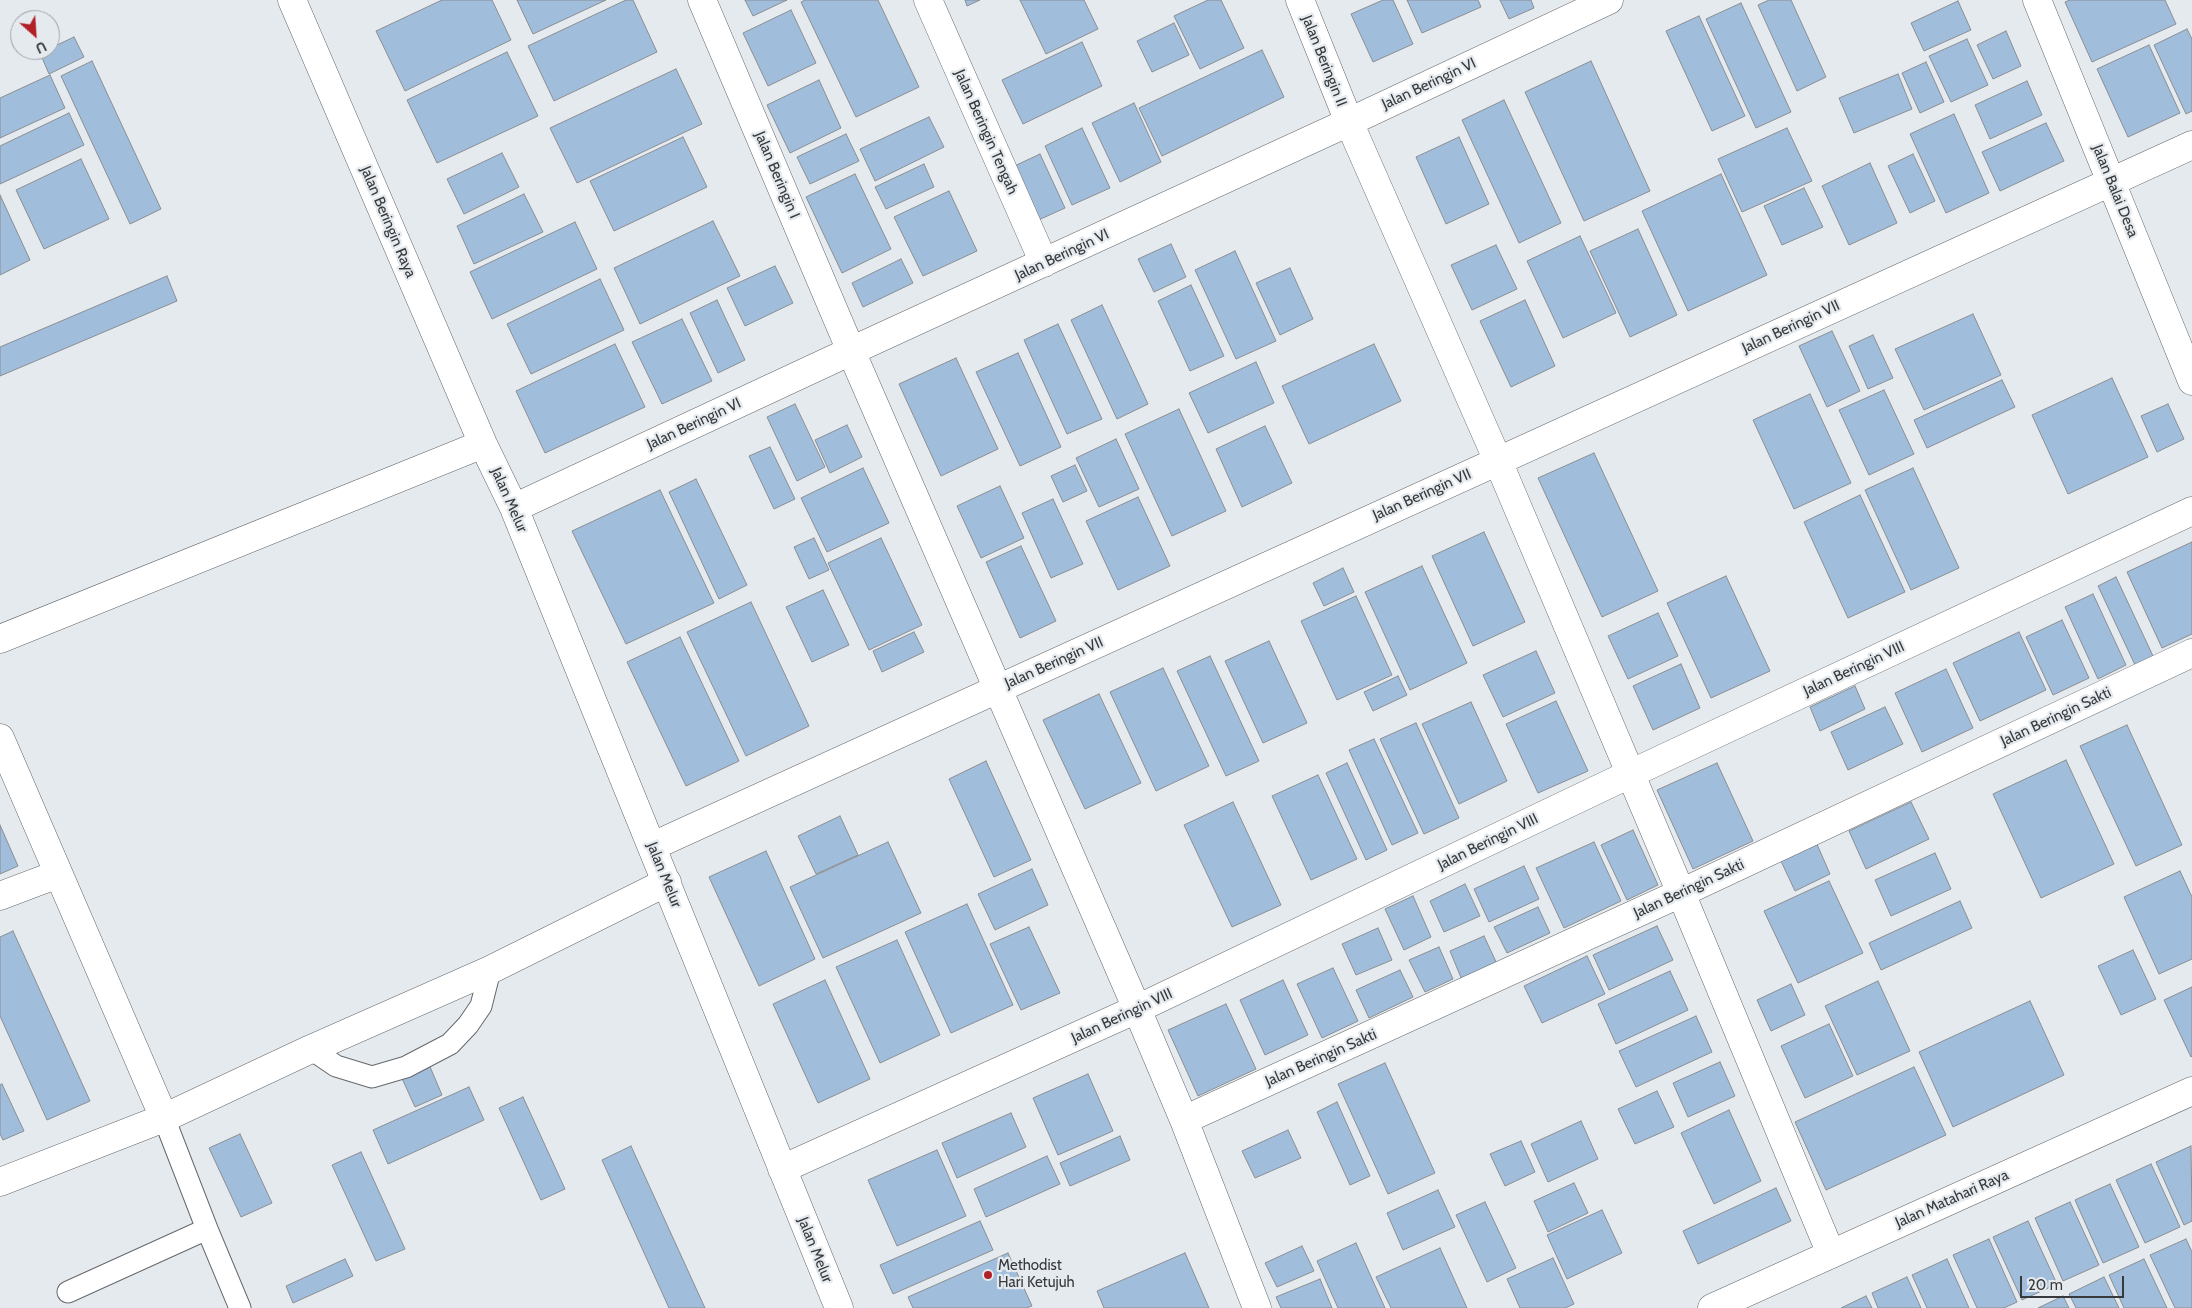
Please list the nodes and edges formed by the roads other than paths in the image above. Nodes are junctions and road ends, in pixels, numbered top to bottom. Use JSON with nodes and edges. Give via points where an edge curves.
{"nodes":[{"id":1,"x":292,"y":0,"type":"edge"},
{"id":2,"x":702,"y":0,"type":"edge"},
{"id":3,"x":928,"y":0,"type":"edge"},
{"id":4,"x":1300,"y":0,"type":"edge"},
{"id":5,"x":1609,"y":0,"type":"edge"},
{"id":6,"x":2037,"y":0,"type":"edge"},
{"id":7,"x":1349,"y":122,"type":"junction"},
{"id":8,"x":2192,"y":145,"type":"edge"},
{"id":9,"x":2111,"y":181,"type":"junction"},
{"id":10,"x":1044,"y":263,"type":"junction"},
{"id":11,"x":851,"y":350,"type":"junction"},
{"id":12,"x":2192,"y":382,"type":"edge"},
{"id":13,"x":483,"y":444,"type":"junction"},
{"id":14,"x":1498,"y":461,"type":"junction"},
{"id":15,"x":514,"y":508,"type":"junction"},
{"id":16,"x":2192,"y":511,"type":"edge"},
{"id":17,"x":0,"y":639,"type":"edge"},
{"id":18,"x":2192,"y":654,"type":"edge"},
{"id":19,"x":999,"y":688,"type":"junction"},
{"id":20,"x":0,"y":738,"type":"edge"},
{"id":21,"x":1630,"y":774,"type":"junction"},
{"id":22,"x":652,"y":846,"type":"junction"},
{"id":23,"x":58,"y":874,"type":"junction"},
{"id":24,"x":667,"y":882,"type":"junction"},
{"id":25,"x":1682,"y":893,"type":"junction"},
{"id":26,"x":0,"y":896,"type":"edge"},
{"id":27,"x":490,"y":970,"type":"junction"},
{"id":28,"x":1137,"y":1009,"type":"junction"},
{"id":29,"x":311,"y":1049,"type":"junction"},
{"id":30,"x":2191,"y":1093,"type":"edge"},
{"id":31,"x":164,"y":1118,"type":"junction"},
{"id":32,"x":1184,"y":1120,"type":"junction"},
{"id":33,"x":782,"y":1169,"type":"junction"},
{"id":34,"x":0,"y":1182,"type":"edge"},
{"id":35,"x":207,"y":1229,"type":"junction"},
{"id":36,"x":1831,"y":1254,"type":"junction"},
{"id":37,"x":68,"y":1292,"type":"dead end"},
{"id":38,"x":240,"y":1308,"type":"edge"},
{"id":39,"x":839,"y":1308,"type":"edge"},
{"id":40,"x":1257,"y":1308,"type":"edge"},
{"id":41,"x":1712,"y":1308,"type":"edge"}],
"edges":[{"from":1,"to":13,"type":"street","name":"Jalan Beringin Raya"},
{"from":2,"to":11,"type":"street","name":"Jalan Beringin I"},
{"from":3,"to":10,"type":"street","name":"Jalan Beringin Tengah"},
{"from":4,"to":7,"type":"street","name":"Jalan Beringin II"},
{"from":5,"to":7,"type":"street","name":"Jalan Beringin VI"},
{"from":6,"to":9,"type":"street","name":"Jalan Balai Desa"},
{"from":7,"to":10,"type":"street","name":"Jalan Beringin VI"},
{"from":7,"to":14,"type":"street","name":"Jalan Beringin II"},
{"from":8,"to":9,"type":"street","name":"Jalan Beringin VII"},
{"from":9,"to":12,"type":"street","name":"Jalan Balai Desa"},
{"from":9,"to":14,"type":"street","name":"Jalan Beringin VII"},
{"from":10,"to":11,"type":"street","name":"Jalan Beringin VI"},
{"from":11,"to":15,"type":"street","name":"Jalan Beringin VI"},
{"from":11,"to":19,"type":"street","name":"Jalan Beringin I"},
{"from":13,"to":15,"type":"street","name":"Jalan Melur"},
{"from":13,"to":17,"type":"street"},
{"from":14,"to":19,"type":"street","name":"Jalan Beringin VII"},
{"from":14,"to":21,"type":"street","name":"Jalan Beringin II"},
{"from":15,"to":22,"type":"street","name":"Jalan Melur"},
{"from":16,"to":21,"type":"street","name":"Jalan Beringin VIII"},
{"from":18,"to":25,"type":"street","name":"Jalan Beringin Sakti"},
{"from":19,"to":22,"type":"street","name":"Jalan Beringin VII"},
{"from":19,"to":28,"type":"street","name":"Jalan Beringin I"},
{"from":20,"to":23,"type":"street"},
{"from":21,"to":25,"type":"street","name":"Jalan Beringin II"},
{"from":21,"to":28,"type":"street","name":"Jalan Beringin VIII"},
{"from":22,"to":24,"type":"street","name":"Jalan Melur"},
{"from":23,"to":26,"type":"street"},
{"from":23,"to":31,"type":"street"},
{"from":24,"to":27,"type":"street"},
{"from":24,"to":33,"type":"street","name":"Jalan Melur"},
{"from":25,"to":32,"type":"street","name":"Jalan Beringin Sakti"},
{"from":25,"to":36,"type":"street","name":"Jalan Beringin II"},
{"from":27,"to":29,"type":"street"},
{"from":27,"to":29,"type":"lane","via":[[481,1006],[468,1025],[450,1044],[406,1067],[372,1077],[336,1066]]},
{"from":28,"to":32,"type":"street","name":"Jalan Beringin I"},
{"from":28,"to":33,"type":"street","name":"Jalan Beringin VIII"},
{"from":29,"to":31,"type":"street"},
{"from":30,"to":36,"type":"street","name":"Jalan Matahari Raya"},
{"from":31,"to":34,"type":"street"},
{"from":31,"to":35,"type":"lane"},
{"from":32,"to":40,"type":"street","name":"Jalan Beringin I"},
{"from":33,"to":39,"type":"street","name":"Jalan Melur"},
{"from":35,"to":37,"type":"lane"},
{"from":35,"to":38,"type":"lane"},
{"from":36,"to":41,"type":"street","name":"Jalan Matahari Raya"}]}
